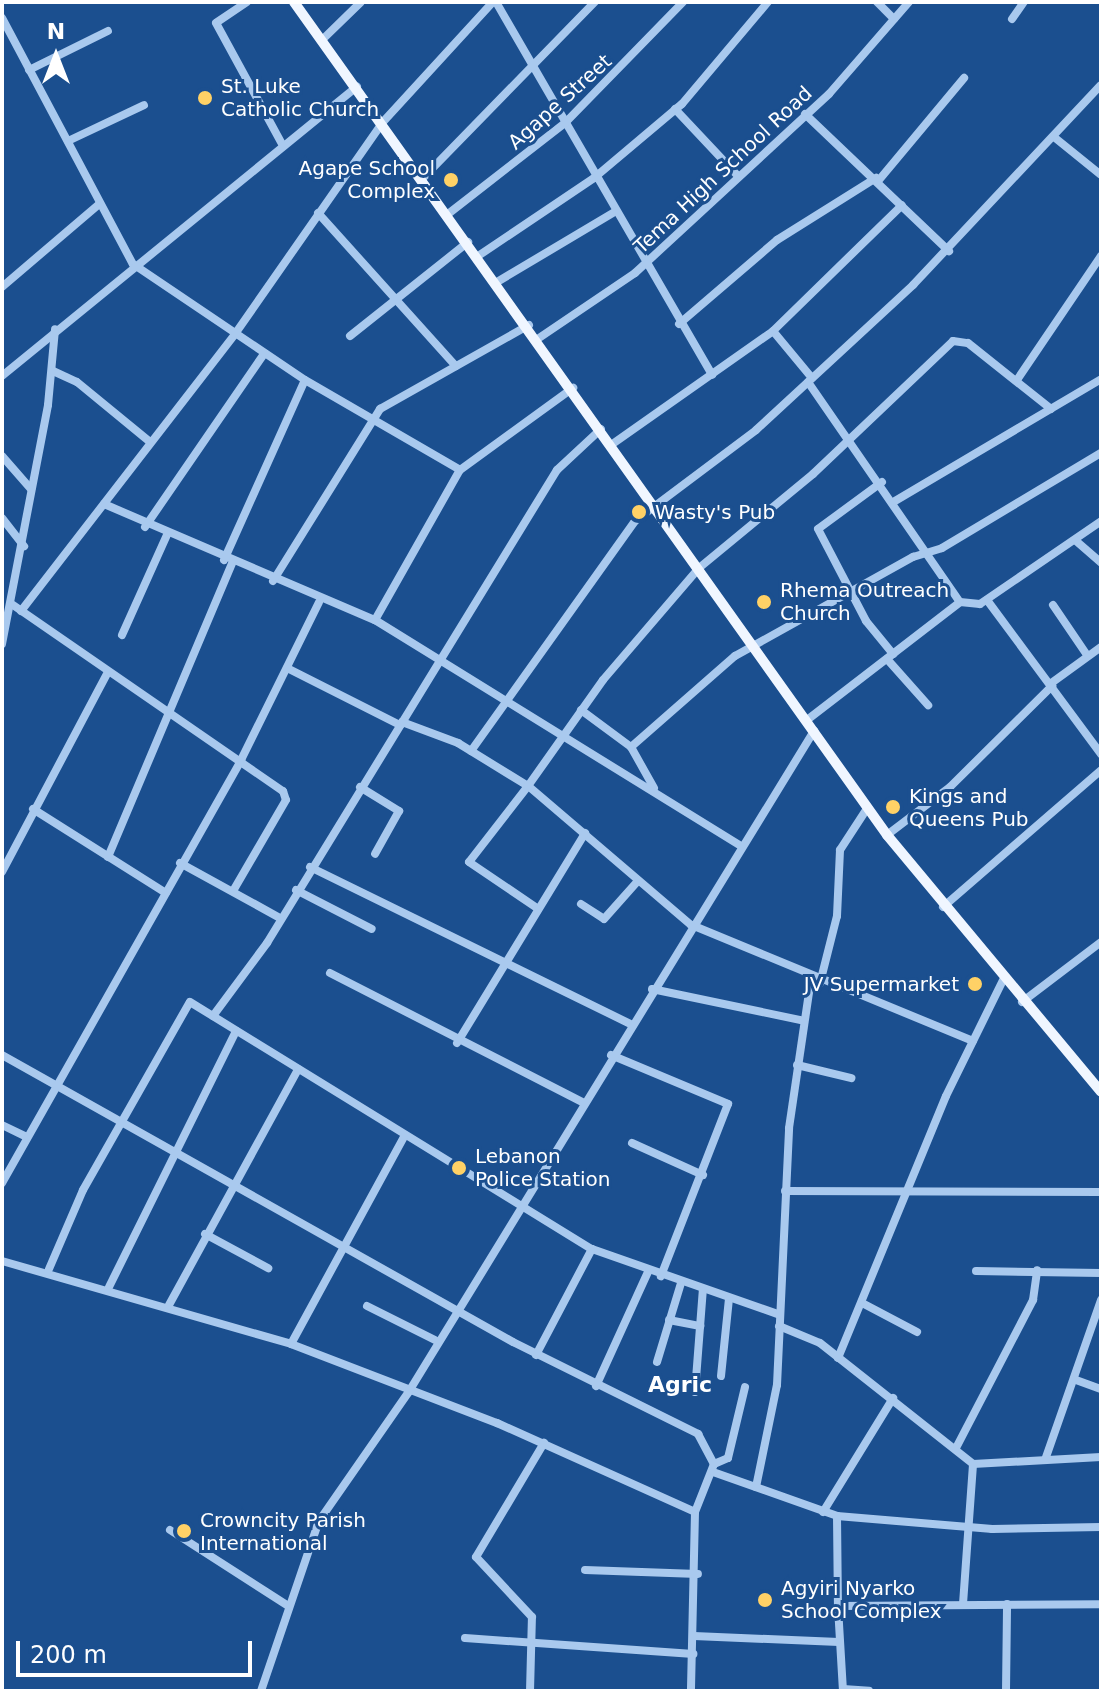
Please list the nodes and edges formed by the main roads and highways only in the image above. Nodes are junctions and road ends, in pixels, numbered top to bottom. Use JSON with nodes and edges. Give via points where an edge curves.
{"nodes":[{"id":1,"x":294,"y":2,"type":"edge"},
{"id":2,"x":1101,"y":1092,"type":"edge"}],
"edges":[{"from":1,"to":2,"type":"main road","via":[[539,338],[887,835]]}]}
